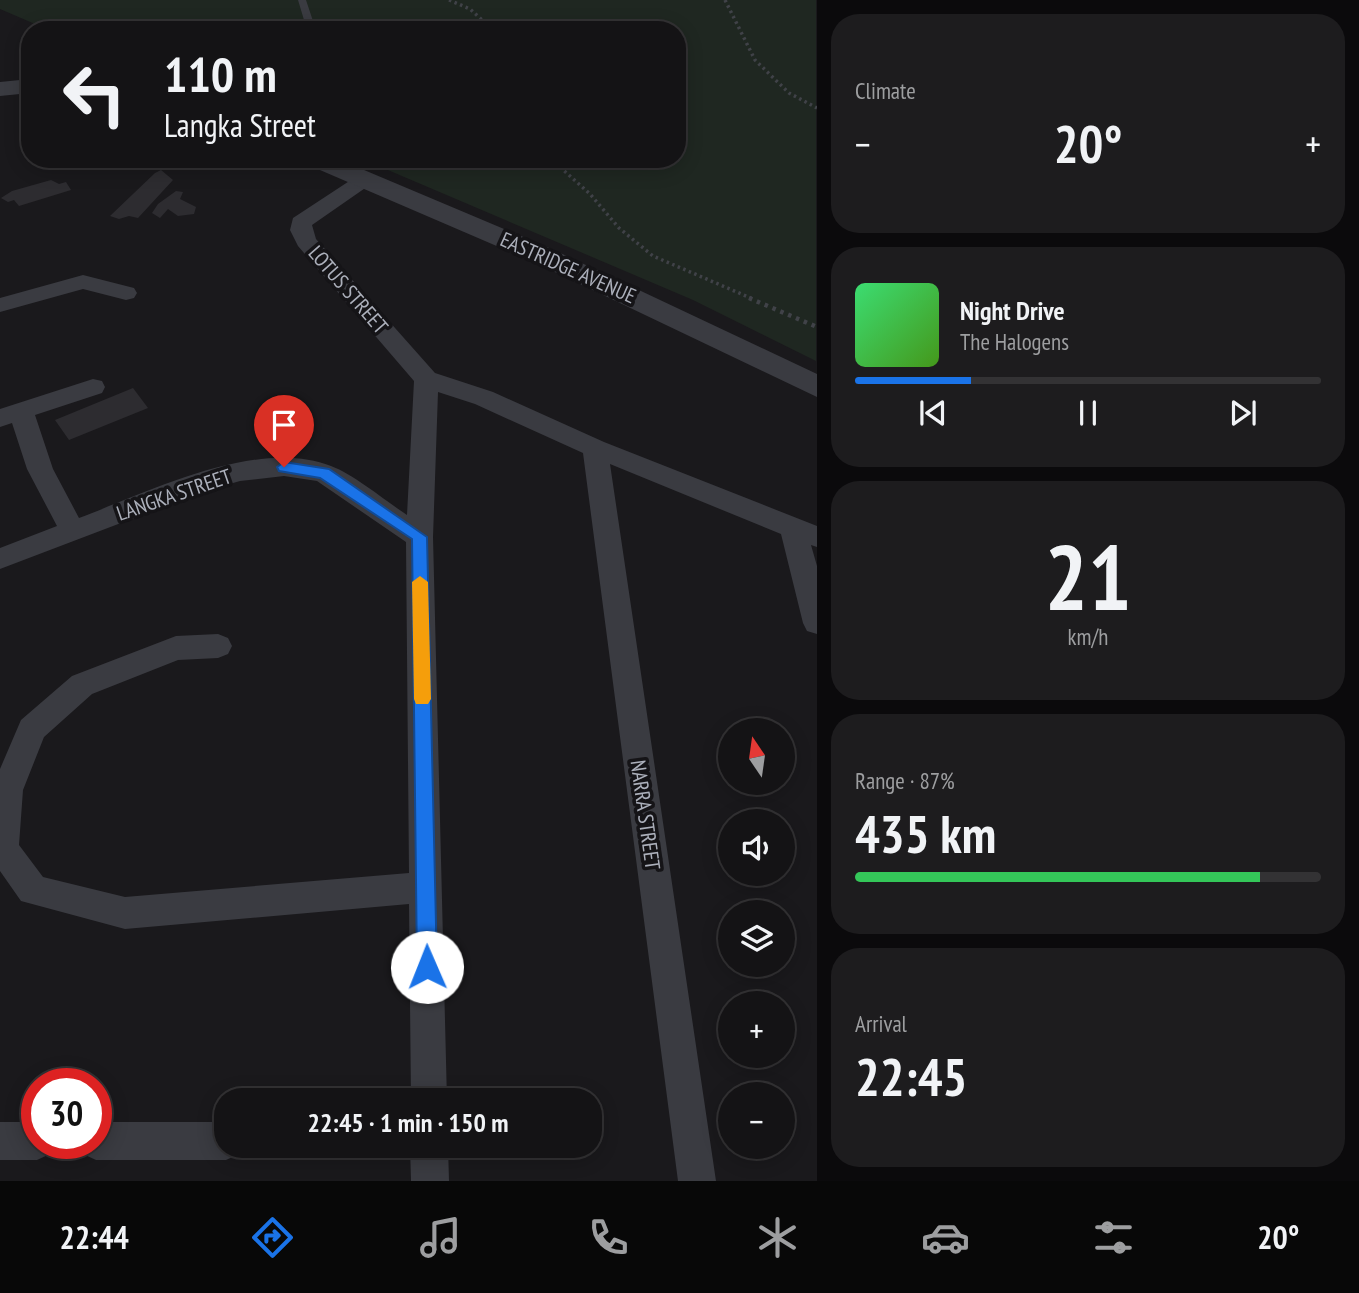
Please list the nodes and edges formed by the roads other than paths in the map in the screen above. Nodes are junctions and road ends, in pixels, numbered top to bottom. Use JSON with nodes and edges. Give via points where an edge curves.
{"nodes":[{"id":1,"x":302,"y":0,"type":"edge"},
{"id":2,"x":309,"y":21,"type":"edge"},
{"id":3,"x":21,"y":87,"type":"edge"},
{"id":4,"x":0,"y":89,"type":"edge"},
{"id":5,"x":354,"y":171,"type":"edge"},
{"id":6,"x":127,"y":293,"type":"dead end"},
{"id":7,"x":0,"y":304,"type":"edge"},
{"id":8,"x":426,"y":379,"type":"junction"},
{"id":9,"x":93,"y":387,"type":"dead end"},
{"id":10,"x":817,"y":387,"type":"edge"},
{"id":11,"x":10,"y":414,"type":"edge"},
{"id":12,"x":596,"y":448,"type":"junction"},
{"id":13,"x":73,"y":531,"type":"junction"},
{"id":14,"x":805,"y":532,"type":"edge"},
{"id":15,"x":419,"y":537,"type":"junction"},
{"id":16,"x":0,"y":559,"type":"edge"},
{"id":17,"x":817,"y":623,"type":"edge"},
{"id":18,"x":219,"y":646,"type":"dead end"},
{"id":19,"x":426,"y":887,"type":"junction"},
{"id":20,"x":429,"y":1088,"type":"edge"},
{"id":21,"x":0,"y":1141,"type":"edge"},
{"id":22,"x":21,"y":1141,"type":"edge"},
{"id":23,"x":112,"y":1141,"type":"edge"},
{"id":24,"x":214,"y":1141,"type":"edge"},
{"id":25,"x":429,"y":1158,"type":"edge"},
{"id":26,"x":430,"y":1181,"type":"edge"},
{"id":27,"x":697,"y":1181,"type":"edge"}],
"edges":[{"from":1,"to":2,"type":"lane"},
{"from":3,"to":4,"type":"street"},
{"from":5,"to":8,"type":"street","name":"LOTUS STREET","via":[[301,223],[301,230]]},
{"from":5,"to":10,"type":"street","name":"EASTRIDGE AVENUE"},
{"from":6,"to":7,"type":"street","via":[[83,282]]},
{"from":8,"to":12,"type":"street","via":[[484,398]]},
{"from":8,"to":15,"type":"street"},
{"from":9,"to":11,"type":"street"},
{"from":11,"to":13,"type":"street"},
{"from":12,"to":14,"type":"street"},
{"from":12,"to":27,"type":"street","name":"NARRA STREET"},
{"from":13,"to":15,"type":"street","name":"LANGKA STREET","via":[[197,484],[240,472],[284,467],[324,473]]},
{"from":13,"to":16,"type":"street","name":"LANGKA STREET"},
{"from":14,"to":17,"type":"street"},
{"from":15,"to":19,"type":"street"},
{"from":18,"to":19,"type":"street","via":[[176,648],[82,685],[32,729],[7,790],[3,849],[33,890],[125,914]]},
{"from":19,"to":20,"type":"street"},
{"from":21,"to":22,"type":"street"},
{"from":23,"to":24,"type":"street"},
{"from":25,"to":26,"type":"street"}]}
